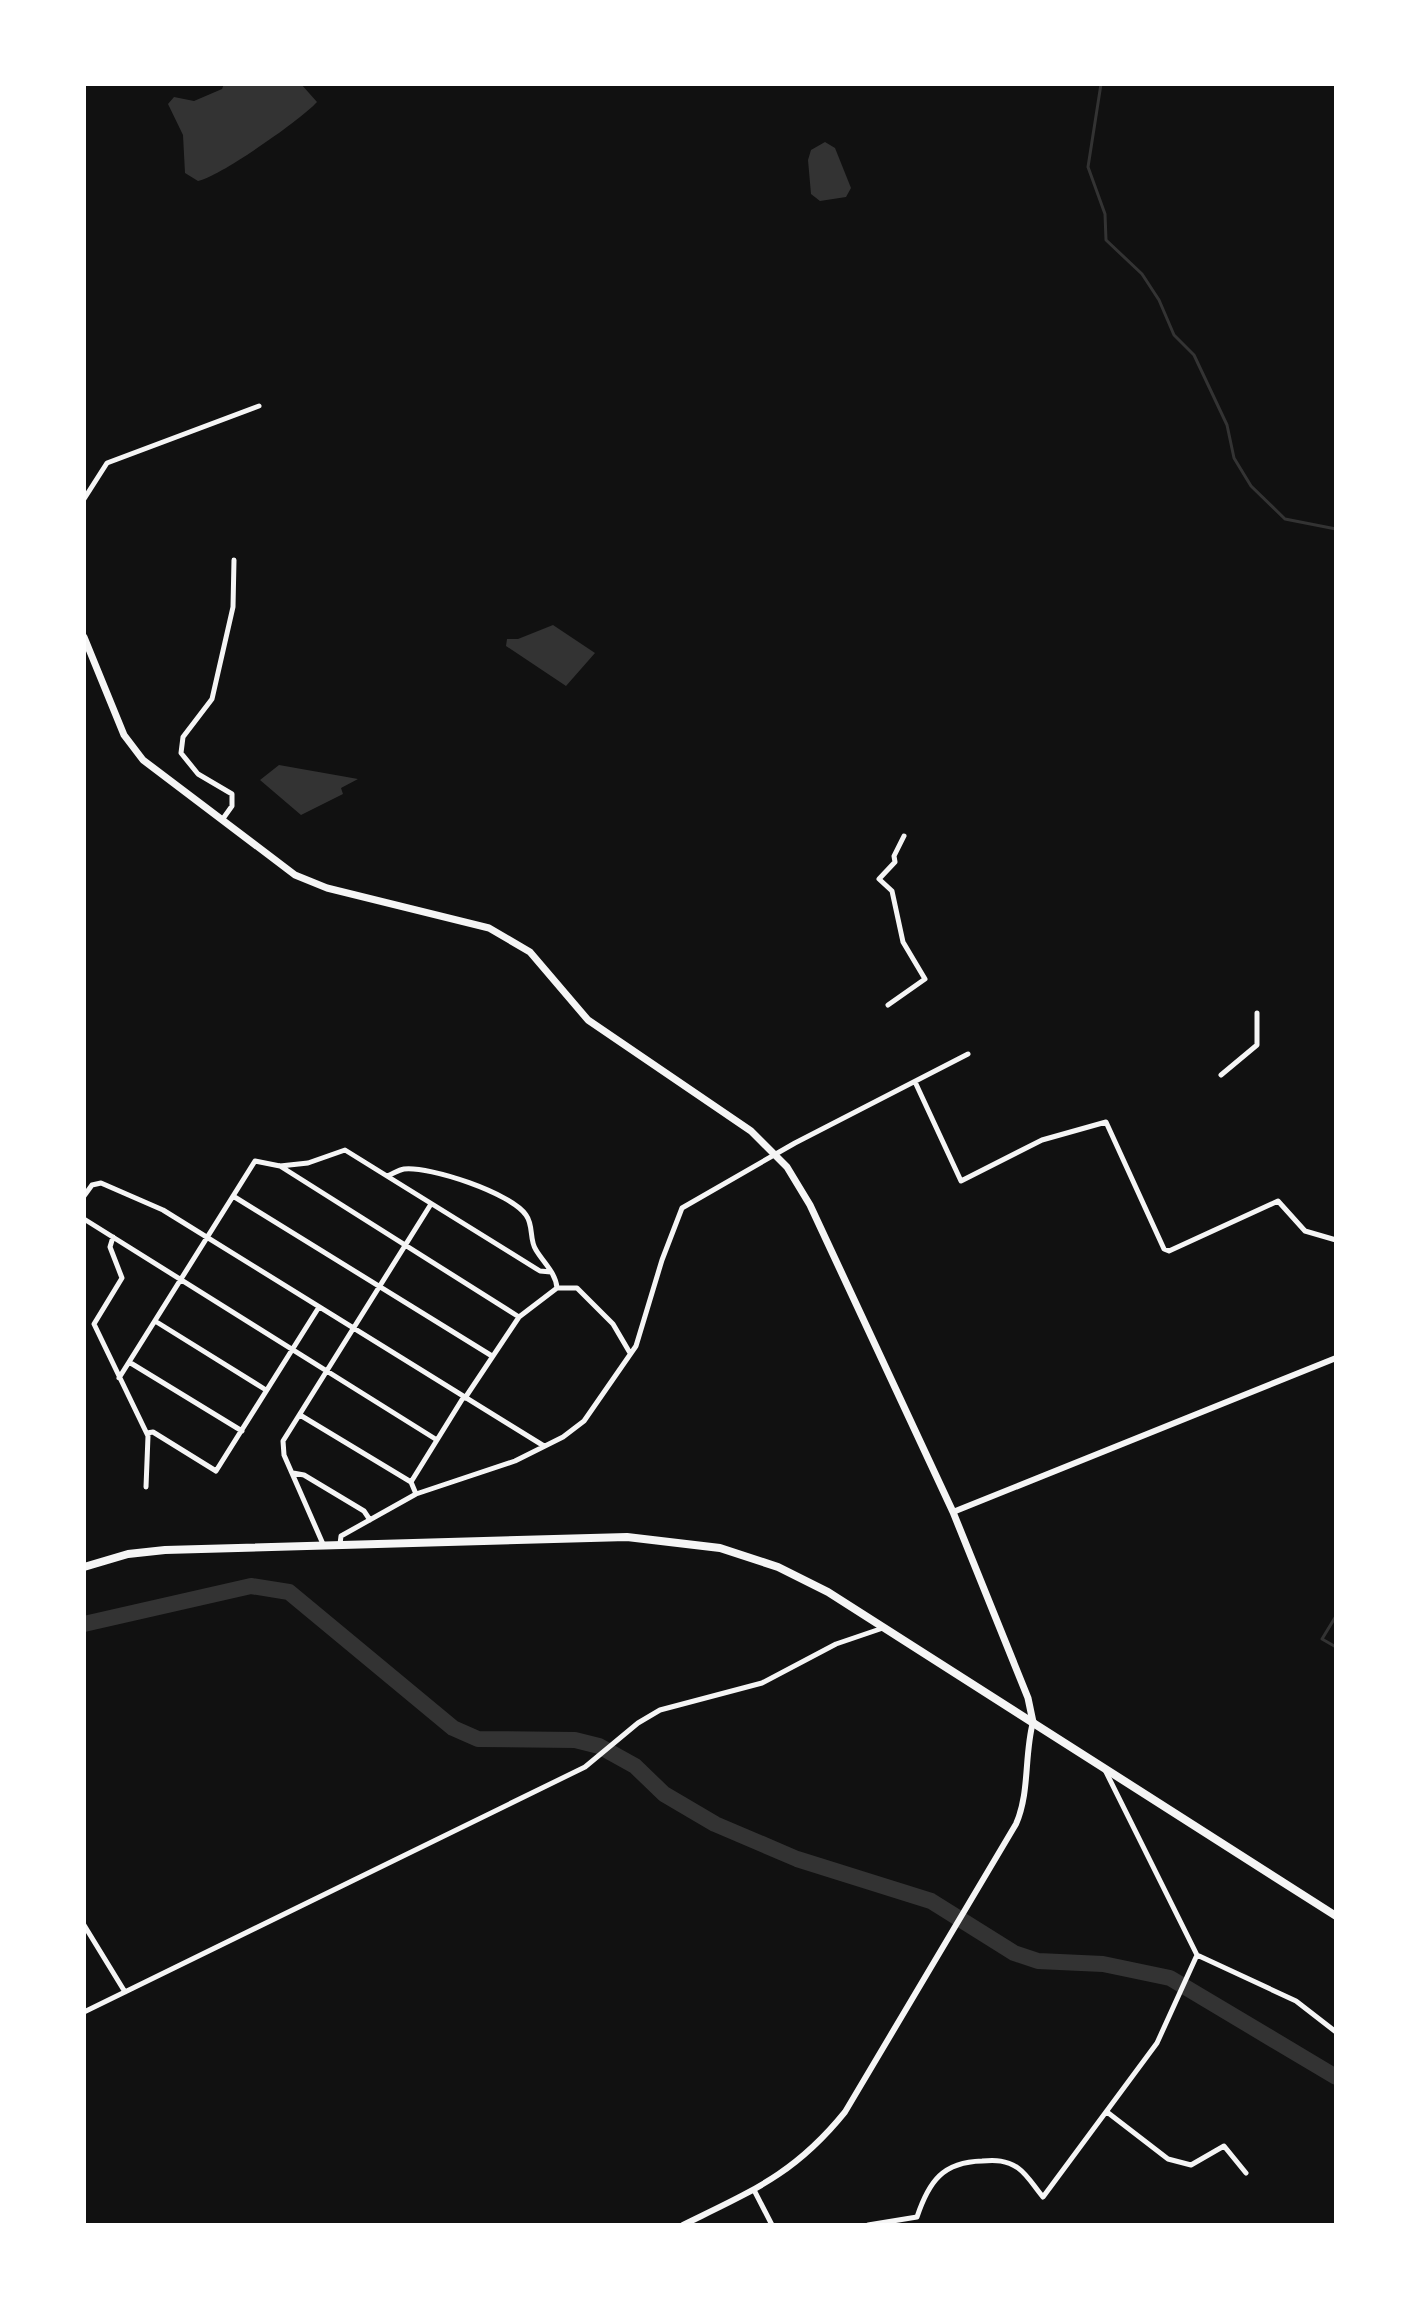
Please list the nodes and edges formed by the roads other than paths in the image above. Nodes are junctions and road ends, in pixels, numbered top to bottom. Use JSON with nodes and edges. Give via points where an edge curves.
{"nodes":[{"id":1,"x":259,"y":406,"type":"dead end"},
{"id":2,"x":84,"y":499,"type":"edge"},
{"id":3,"x":234,"y":560,"type":"dead end"},
{"id":4,"x":84,"y":637,"type":"edge"},
{"id":5,"x":222,"y":820,"type":"junction"},
{"id":6,"x":904,"y":836,"type":"dead end"},
{"id":7,"x":888,"y":1005,"type":"dead end"},
{"id":8,"x":1257,"y":1013,"type":"dead end"},
{"id":9,"x":968,"y":1054,"type":"dead end"},
{"id":10,"x":1221,"y":1075,"type":"dead end"},
{"id":11,"x":916,"y":1084,"type":"junction"},
{"id":12,"x":777,"y":1155,"type":"junction"},
{"id":13,"x":280,"y":1166,"type":"junction"},
{"id":14,"x":387,"y":1176,"type":"junction"},
{"id":15,"x":84,"y":1196,"type":"edge"},
{"id":16,"x":233,"y":1196,"type":"junction"},
{"id":17,"x":431,"y":1204,"type":"junction"},
{"id":18,"x":84,"y":1219,"type":"edge"},
{"id":19,"x":113,"y":1237,"type":"junction"},
{"id":20,"x":207,"y":1237,"type":"junction"},
{"id":21,"x":1336,"y":1240,"type":"edge"},
{"id":22,"x":405,"y":1246,"type":"junction"},
{"id":23,"x":551,"y":1272,"type":"junction"},
{"id":24,"x":181,"y":1279,"type":"junction"},
{"id":25,"x":380,"y":1287,"type":"junction"},
{"id":26,"x":557,"y":1288,"type":"junction"},
{"id":27,"x":319,"y":1307,"type":"junction"},
{"id":28,"x":519,"y":1317,"type":"junction"},
{"id":29,"x":155,"y":1321,"type":"junction"},
{"id":30,"x":353,"y":1329,"type":"junction"},
{"id":31,"x":292,"y":1349,"type":"junction"},
{"id":32,"x":631,"y":1354,"type":"junction"},
{"id":33,"x":492,"y":1356,"type":"junction"},
{"id":34,"x":1336,"y":1358,"type":"edge"},
{"id":35,"x":129,"y":1362,"type":"junction"},
{"id":36,"x":327,"y":1371,"type":"junction"},
{"id":37,"x":119,"y":1378,"type":"junction"},
{"id":38,"x":266,"y":1390,"type":"junction"},
{"id":39,"x":464,"y":1398,"type":"junction"},
{"id":40,"x":300,"y":1415,"type":"junction"},
{"id":41,"x":242,"y":1431,"type":"junction"},
{"id":42,"x":147,"y":1433,"type":"junction"},
{"id":43,"x":437,"y":1440,"type":"junction"},
{"id":44,"x":545,"y":1447,"type":"junction"},
{"id":45,"x":292,"y":1473,"type":"junction"},
{"id":46,"x":411,"y":1482,"type":"junction"},
{"id":47,"x":146,"y":1487,"type":"dead end"},
{"id":48,"x":416,"y":1494,"type":"junction"},
{"id":49,"x":953,"y":1512,"type":"junction"},
{"id":50,"x":370,"y":1520,"type":"junction"},
{"id":51,"x":323,"y":1544,"type":"junction"},
{"id":52,"x":340,"y":1544,"type":"junction"},
{"id":53,"x":84,"y":1567,"type":"edge"},
{"id":54,"x":883,"y":1628,"type":"junction"},
{"id":55,"x":1033,"y":1722,"type":"junction"},
{"id":56,"x":1103,"y":1767,"type":"junction"},
{"id":57,"x":1336,"y":1916,"type":"edge"},
{"id":58,"x":84,"y":1925,"type":"edge"},
{"id":59,"x":1197,"y":1955,"type":"junction"},
{"id":60,"x":125,"y":1992,"type":"junction"},
{"id":61,"x":84,"y":2012,"type":"edge"},
{"id":62,"x":1336,"y":2032,"type":"edge"},
{"id":63,"x":1107,"y":2112,"type":"junction"},
{"id":64,"x":1246,"y":2173,"type":"dead end"},
{"id":65,"x":754,"y":2190,"type":"junction"},
{"id":66,"x":683,"y":2225,"type":"edge"},
{"id":67,"x":772,"y":2225,"type":"edge"},
{"id":68,"x":868,"y":2225,"type":"edge"}],
"edges":[{"from":1,"to":2,"type":"street","via":[[107,463]]},
{"from":3,"to":5,"type":"street","via":[[233,607],[212,699],[181,745],[189,765],[232,794],[232,806]]},
{"from":4,"to":5,"type":"main road","via":[[118,723],[134,749],[158,774]]},
{"from":5,"to":12,"type":"main road","via":[[310,882],[510,938],[539,961],[588,1020],[702,1096]]},
{"from":6,"to":7,"type":"street","via":[[895,862],[879,879],[892,891],[903,942],[925,979]]},
{"from":8,"to":10,"type":"street","via":[[1257,1045]]},
{"from":9,"to":11,"type":"street"},
{"from":11,"to":12,"type":"street"},
{"from":11,"to":21,"type":"street","via":[[961,1181],[1042,1140],[1106,1122],[1164,1249],[1278,1201],[1305,1231]]},
{"from":12,"to":32,"type":"street","via":[[682,1208]]},
{"from":12,"to":49,"type":"main road","via":[[810,1205]]},
{"from":13,"to":14,"type":"street","via":[[345,1150]]},
{"from":13,"to":16,"type":"street","via":[[255,1161]]},
{"from":13,"to":22,"type":"street"},
{"from":14,"to":17,"type":"street"},
{"from":14,"to":23,"type":"street","via":[[418,1170],[503,1198],[527,1215],[533,1246]]},
{"from":15,"to":20,"type":"street","via":[[101,1183]]},
{"from":16,"to":20,"type":"street"},
{"from":16,"to":25,"type":"street"},
{"from":17,"to":22,"type":"street"},
{"from":17,"to":23,"type":"street","via":[[540,1271]]},
{"from":18,"to":19,"type":"street"},
{"from":19,"to":24,"type":"street"},
{"from":19,"to":37,"type":"street","via":[[110,1247],[122,1278],[94,1324]]},
{"from":20,"to":24,"type":"street"},
{"from":20,"to":27,"type":"street"},
{"from":22,"to":25,"type":"street"},
{"from":22,"to":28,"type":"street"},
{"from":23,"to":26,"type":"street"},
{"from":24,"to":29,"type":"street"},
{"from":24,"to":31,"type":"street"},
{"from":25,"to":30,"type":"street"},
{"from":25,"to":33,"type":"street"},
{"from":26,"to":28,"type":"street"},
{"from":26,"to":32,"type":"street","via":[[577,1288],[613,1324]]},
{"from":27,"to":30,"type":"street"},
{"from":27,"to":31,"type":"street"},
{"from":28,"to":33,"type":"street"},
{"from":29,"to":35,"type":"street"},
{"from":29,"to":38,"type":"street"},
{"from":30,"to":36,"type":"street"},
{"from":30,"to":39,"type":"street"},
{"from":31,"to":36,"type":"street"},
{"from":31,"to":38,"type":"street"},
{"from":32,"to":44,"type":"street","via":[[584,1421]]},
{"from":33,"to":39,"type":"street"},
{"from":34,"to":49,"type":"street"},
{"from":35,"to":37,"type":"street"},
{"from":35,"to":41,"type":"street"},
{"from":36,"to":40,"type":"street"},
{"from":36,"to":43,"type":"street"},
{"from":37,"to":42,"type":"street"},
{"from":38,"to":41,"type":"street"},
{"from":39,"to":43,"type":"street"},
{"from":39,"to":44,"type":"street"},
{"from":40,"to":45,"type":"street","via":[[282,1448]]},
{"from":40,"to":46,"type":"street"},
{"from":41,"to":42,"type":"street","via":[[216,1471]]},
{"from":42,"to":47,"type":"street"},
{"from":43,"to":46,"type":"street"},
{"from":44,"to":48,"type":"street"},
{"from":45,"to":50,"type":"street","via":[[364,1511]]},
{"from":45,"to":51,"type":"street"},
{"from":46,"to":48,"type":"street"},
{"from":48,"to":50,"type":"street"},
{"from":49,"to":55,"type":"main road"},
{"from":50,"to":52,"type":"street","via":[[341,1536]]},
{"from":51,"to":52,"type":"highway"},
{"from":51,"to":53,"type":"highway","via":[[165,1550]]},
{"from":52,"to":54,"type":"highway","via":[[627,1537],[691,1542],[778,1567]]},
{"from":54,"to":55,"type":"highway"},
{"from":54,"to":60,"type":"street","via":[[823,1650],[762,1683],[660,1710],[594,1760]]},
{"from":55,"to":56,"type":"highway"},
{"from":55,"to":65,"type":"street","via":[[1022,1809],[845,2112],[816,2148]]},
{"from":56,"to":57,"type":"highway"},
{"from":56,"to":59,"type":"street"},
{"from":58,"to":60,"type":"street"},
{"from":59,"to":62,"type":"street","via":[[1296,2001]]},
{"from":59,"to":63,"type":"street","via":[[1157,2043]]},
{"from":60,"to":61,"type":"street"},
{"from":63,"to":64,"type":"street","via":[[1168,2159],[1191,2165],[1224,2146]]},
{"from":63,"to":68,"type":"street","via":[[1043,2197],[1020,2169],[1002,2160],[971,2161],[949,2165],[917,2217]]},
{"from":65,"to":66,"type":"street"},
{"from":65,"to":67,"type":"street"}]}
